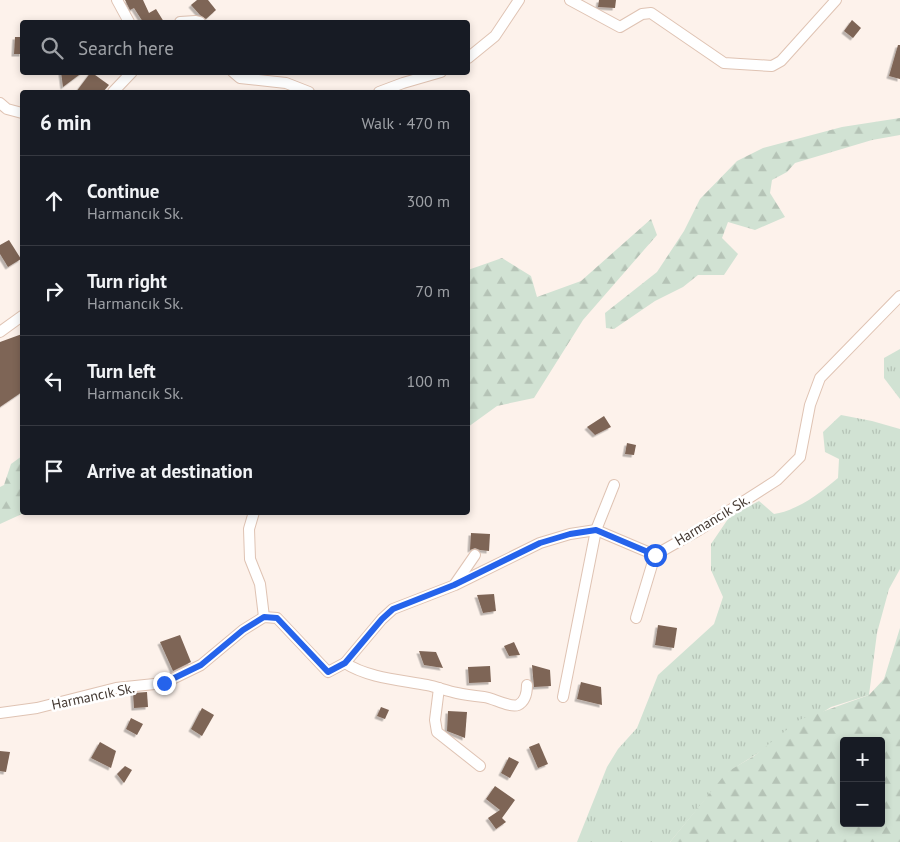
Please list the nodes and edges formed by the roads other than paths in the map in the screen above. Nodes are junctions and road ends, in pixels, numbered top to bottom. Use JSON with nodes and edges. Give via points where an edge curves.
{"nodes":[{"id":1,"x":117,"y":0,"type":"edge"},
{"id":2,"x":519,"y":0,"type":"edge"},
{"id":3,"x":570,"y":0,"type":"edge"},
{"id":4,"x":836,"y":0,"type":"edge"},
{"id":5,"x":128,"y":20,"type":"edge"},
{"id":6,"x":470,"y":56,"type":"edge"},
{"id":7,"x":129,"y":75,"type":"edge"},
{"id":8,"x":236,"y":75,"type":"edge"},
{"id":9,"x":431,"y":75,"type":"edge"},
{"id":10,"x":115,"y":90,"type":"edge"},
{"id":11,"x":304,"y":90,"type":"edge"},
{"id":12,"x":384,"y":90,"type":"edge"},
{"id":13,"x":0,"y":103,"type":"edge"},
{"id":14,"x":20,"y":113,"type":"edge"},
{"id":15,"x":900,"y":296,"type":"edge"},
{"id":16,"x":20,"y":317,"type":"edge"},
{"id":17,"x":0,"y":332,"type":"edge"},
{"id":18,"x":614,"y":485,"type":"dead end"},
{"id":19,"x":253,"y":515,"type":"edge"},
{"id":20,"x":596,"y":530,"type":"junction"},
{"id":21,"x":475,"y":555,"type":"dead end"},
{"id":22,"x":655,"y":555,"type":"junction"},
{"id":23,"x":454,"y":585,"type":"junction"},
{"id":24,"x":264,"y":617,"type":"junction"},
{"id":25,"x":636,"y":618,"type":"dead end"},
{"id":26,"x":345,"y":663,"type":"junction"},
{"id":27,"x":526,"y":685,"type":"dead end"},
{"id":28,"x":439,"y":688,"type":"junction"},
{"id":29,"x":564,"y":697,"type":"dead end"},
{"id":30,"x":0,"y":713,"type":"edge"},
{"id":31,"x":480,"y":766,"type":"dead end"}],
"edges":[{"from":1,"to":5,"type":"street"},
{"from":2,"to":6,"type":"street","via":[[495,36]]},
{"from":3,"to":4,"type":"street","via":[[620,27],[642,14],[651,13],[724,64],[772,66]]},
{"from":7,"to":10,"type":"street"},
{"from":8,"to":11,"type":"street","via":[[286,82]]},
{"from":9,"to":12,"type":"street"},
{"from":13,"to":14,"type":"street"},
{"from":15,"to":22,"type":"street","name":"Harmancık Sk.","via":[[820,378],[810,405],[800,457],[778,480]]},
{"from":16,"to":17,"type":"street"},
{"from":18,"to":20,"type":"street"},
{"from":19,"to":24,"type":"street","via":[[249,529],[250,559],[260,584]]},
{"from":20,"to":22,"type":"street"},
{"from":20,"to":23,"type":"street","via":[[540,543]]},
{"from":20,"to":29,"type":"street"},
{"from":21,"to":23,"type":"street"},
{"from":22,"to":25,"type":"street"},
{"from":23,"to":26,"type":"street","via":[[393,609]]},
{"from":24,"to":26,"type":"street","via":[[277,618],[328,672]]},
{"from":24,"to":30,"type":"street","name":"Harmancık Sk.","via":[[201,665],[164,683],[116,688],[37,708]]},
{"from":26,"to":28,"type":"street","via":[[372,674]]},
{"from":27,"to":28,"type":"street","via":[[524,699],[511,706],[492,698]]},
{"from":28,"to":31,"type":"street","via":[[435,720],[437,732]]}]}
